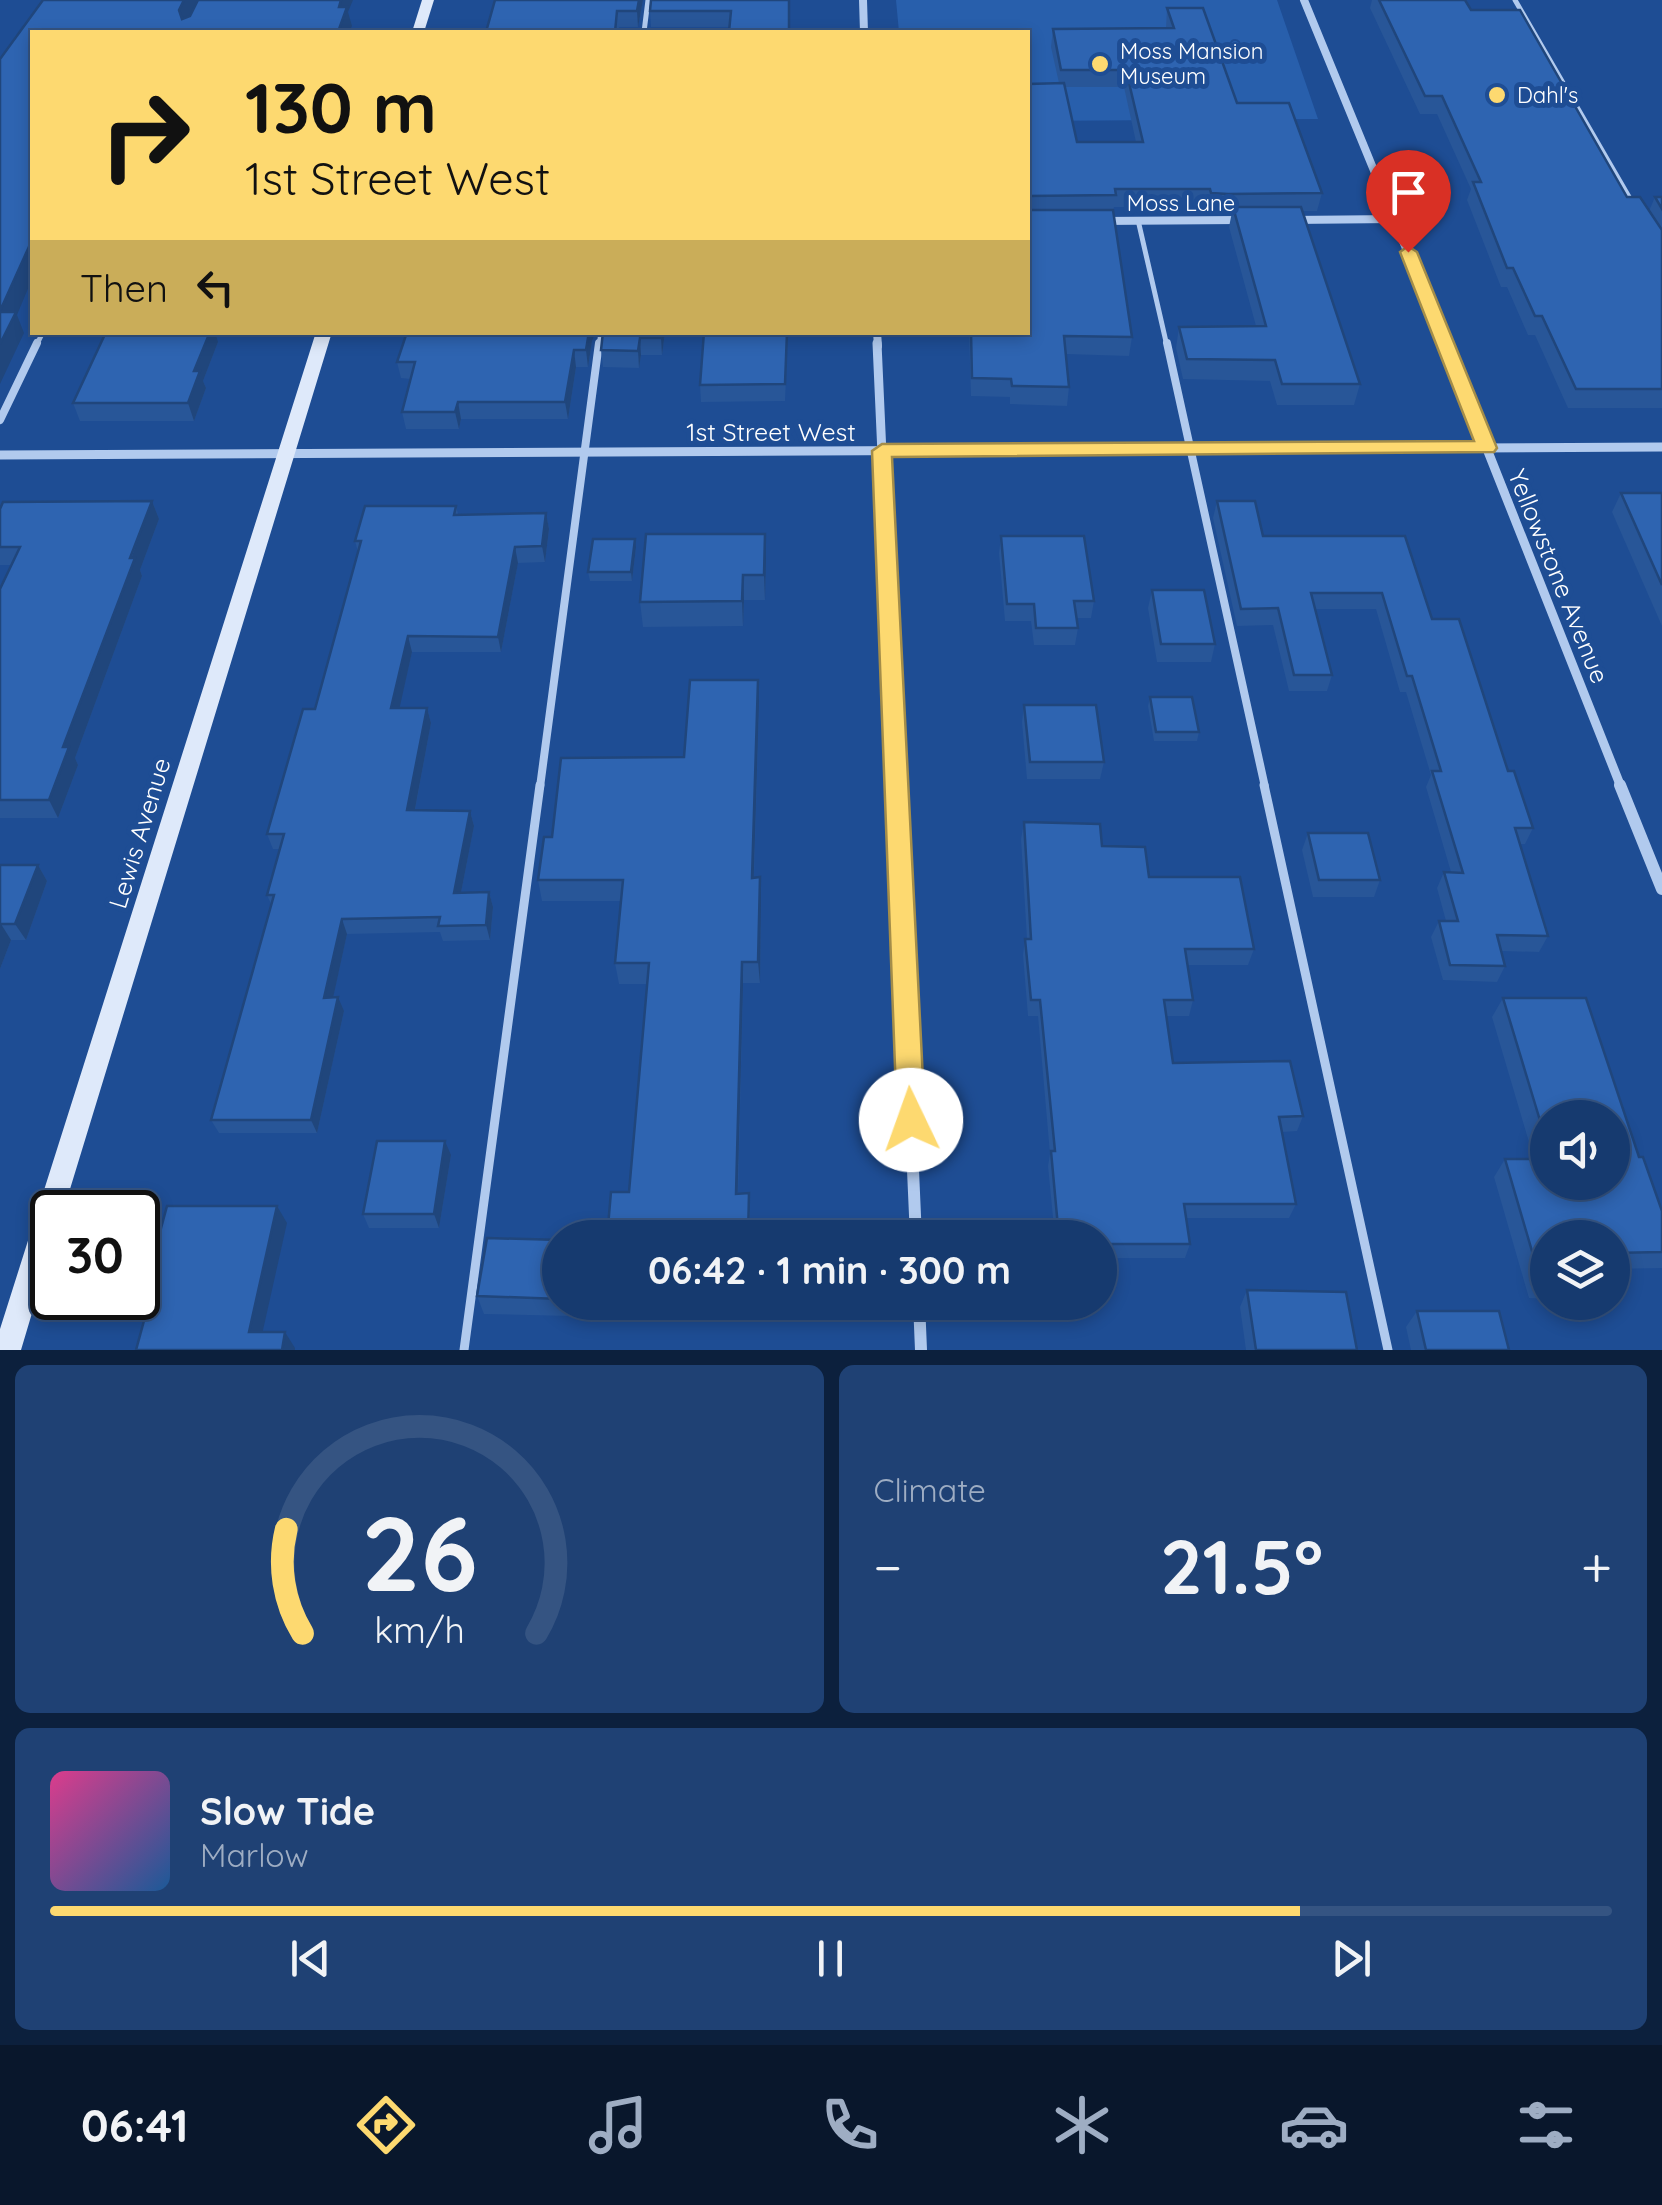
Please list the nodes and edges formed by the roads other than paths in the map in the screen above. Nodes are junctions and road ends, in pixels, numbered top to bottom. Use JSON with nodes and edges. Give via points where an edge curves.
{"nodes":[{"id":1,"x":428,"y":0,"type":"edge"},
{"id":2,"x":648,"y":0,"type":"edge"},
{"id":3,"x":863,"y":0,"type":"edge"},
{"id":4,"x":1304,"y":0,"type":"edge"},
{"id":5,"x":1515,"y":0,"type":"edge"},
{"id":6,"x":419,"y":30,"type":"edge"},
{"id":7,"x":644,"y":30,"type":"edge"},
{"id":8,"x":864,"y":30,"type":"edge"},
{"id":9,"x":1632,"y":202,"type":"edge"},
{"id":10,"x":1396,"y":219,"type":"junction"},
{"id":11,"x":1138,"y":220,"type":"junction"},
{"id":12,"x":1257,"y":220,"type":"edge"},
{"id":13,"x":1276,"y":220,"type":"edge"},
{"id":14,"x":1083,"y":221,"type":"edge"},
{"id":15,"x":42,"y":335,"type":"edge"},
{"id":16,"x":323,"y":335,"type":"edge"},
{"id":17,"x":601,"y":335,"type":"edge"},
{"id":18,"x":877,"y":335,"type":"edge"},
{"id":19,"x":0,"y":420,"type":"edge"},
{"id":20,"x":1662,"y":446,"type":"edge"},
{"id":21,"x":1487,"y":448,"type":"junction"},
{"id":22,"x":1192,"y":449,"type":"junction"},
{"id":23,"x":584,"y":451,"type":"junction"},
{"id":24,"x":882,"y":451,"type":"junction"},
{"id":25,"x":287,"y":452,"type":"junction"},
{"id":26,"x":0,"y":455,"type":"edge"},
{"id":27,"x":1662,"y":889,"type":"edge"},
{"id":28,"x":915,"y":1220,"type":"edge"},
{"id":29,"x":920,"y":1320,"type":"edge"},
{"id":30,"x":6,"y":1350,"type":"edge"},
{"id":31,"x":464,"y":1350,"type":"edge"},
{"id":32,"x":921,"y":1350,"type":"edge"},
{"id":33,"x":1388,"y":1350,"type":"edge"}],
"edges":[{"from":1,"to":6,"type":"street"},
{"from":2,"to":7,"type":"lane"},
{"from":3,"to":8,"type":"street"},
{"from":4,"to":10,"type":"street","name":"Yellowstone Avenue"},
{"from":5,"to":9,"type":"lane"},
{"from":10,"to":13,"type":"street"},
{"from":10,"to":21,"type":"street","name":"Yellowstone Avenue"},
{"from":11,"to":12,"type":"street","name":"Moss Lane"},
{"from":11,"to":14,"type":"street","name":"Moss Lane"},
{"from":11,"to":22,"type":"lane"},
{"from":15,"to":19,"type":"lane"},
{"from":16,"to":25,"type":"street","name":"Lewis Avenue"},
{"from":17,"to":23,"type":"lane"},
{"from":18,"to":24,"type":"street"},
{"from":20,"to":21,"type":"street","name":"1st Street West"},
{"from":21,"to":22,"type":"street","name":"1st Street West"},
{"from":21,"to":27,"type":"street","name":"Yellowstone Avenue"},
{"from":22,"to":24,"type":"street","name":"1st Street West"},
{"from":22,"to":33,"type":"lane"},
{"from":23,"to":24,"type":"street","name":"1st Street West"},
{"from":23,"to":25,"type":"street","name":"1st Street West"},
{"from":23,"to":31,"type":"lane"},
{"from":24,"to":28,"type":"street"},
{"from":25,"to":26,"type":"street","name":"1st Street West"},
{"from":25,"to":30,"type":"street","name":"Lewis Avenue"},
{"from":29,"to":32,"type":"street"}]}
